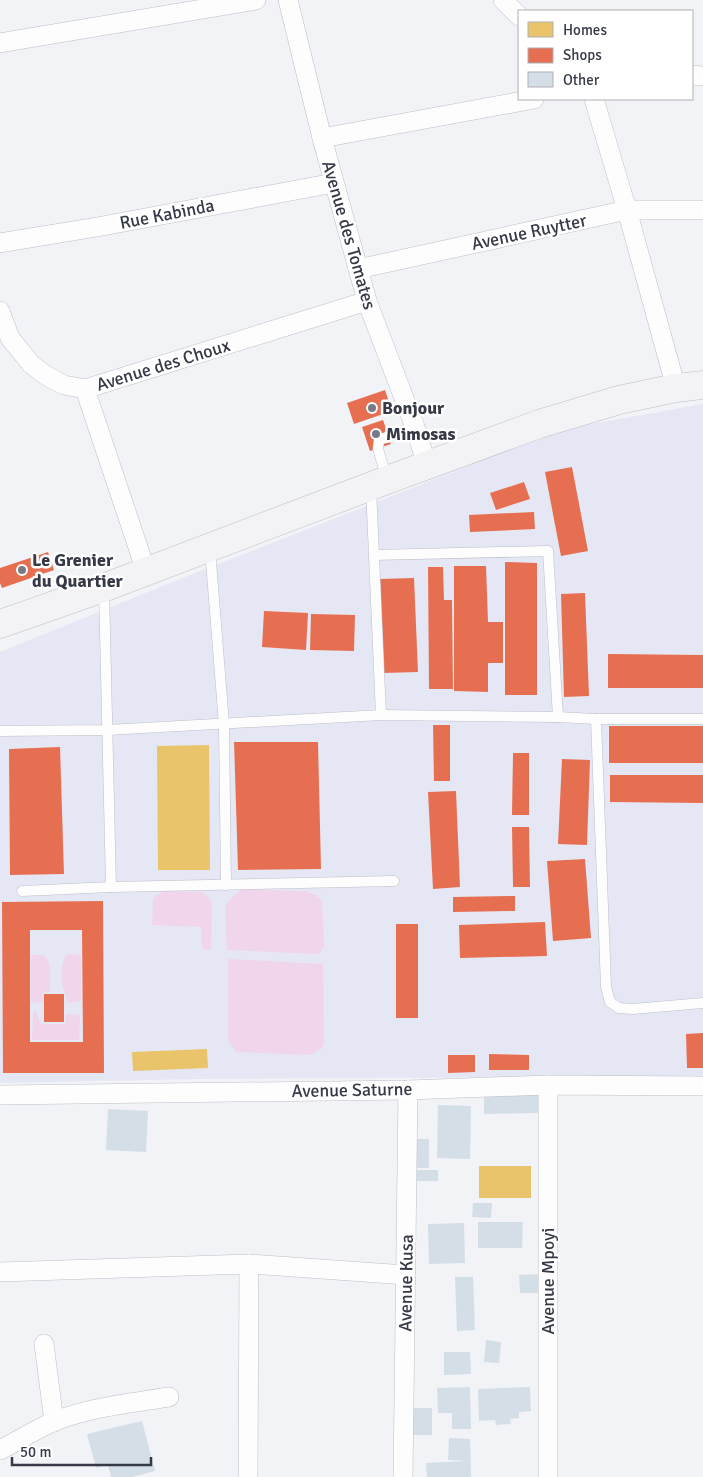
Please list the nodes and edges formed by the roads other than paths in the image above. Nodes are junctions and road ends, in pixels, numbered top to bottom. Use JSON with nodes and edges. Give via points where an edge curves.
{"nodes":[{"id":1,"x":256,"y":0,"type":"edge"},
{"id":2,"x":288,"y":0,"type":"edge"},
{"id":3,"x":503,"y":0,"type":"edge"},
{"id":4,"x":518,"y":15,"type":"edge"},
{"id":5,"x":0,"y":43,"type":"edge"},
{"id":6,"x":529,"y":100,"type":"edge"},
{"id":7,"x":594,"y":100,"type":"edge"},
{"id":8,"x":322,"y":138,"type":"junction"},
{"id":9,"x":334,"y":183,"type":"junction"},
{"id":10,"x":627,"y":210,"type":"junction"},
{"id":11,"x":703,"y":210,"type":"edge"},
{"id":12,"x":0,"y":243,"type":"edge"},
{"id":13,"x":358,"y":269,"type":"junction"},
{"id":14,"x":367,"y":301,"type":"junction"},
{"id":15,"x":0,"y":311,"type":"edge"},
{"id":16,"x":703,"y":385,"type":"edge"},
{"id":17,"x":676,"y":388,"type":"junction"},
{"id":18,"x":85,"y":389,"type":"junction"},
{"id":19,"x":415,"y":427,"type":"junction"},
{"id":20,"x":428,"y":465,"type":"junction"},
{"id":21,"x":379,"y":483,"type":"junction"},
{"id":22,"x":210,"y":547,"type":"junction"},
{"id":23,"x":374,"y":555,"type":"junction"},
{"id":24,"x":146,"y":571,"type":"junction"},
{"id":25,"x":104,"y":588,"type":"junction"},
{"id":26,"x":2,"y":619,"type":"edge"},
{"id":27,"x":381,"y":715,"type":"junction"},
{"id":28,"x":558,"y":717,"type":"junction"},
{"id":29,"x":703,"y":719,"type":"edge"},
{"id":30,"x":596,"y":720,"type":"junction"},
{"id":31,"x":224,"y":724,"type":"junction"},
{"id":32,"x":107,"y":730,"type":"junction"},
{"id":33,"x":0,"y":731,"type":"edge"},
{"id":34,"x":394,"y":881,"type":"dead end"},
{"id":35,"x":226,"y":885,"type":"junction"},
{"id":36,"x":110,"y":887,"type":"junction"},
{"id":37,"x":22,"y":892,"type":"dead end"},
{"id":38,"x":703,"y":1003,"type":"edge"},
{"id":39,"x":548,"y":1085,"type":"junction"},
{"id":40,"x":703,"y":1086,"type":"edge"},
{"id":41,"x":408,"y":1090,"type":"junction"},
{"id":42,"x":0,"y":1095,"type":"edge"},
{"id":43,"x":249,"y":1264,"type":"junction"},
{"id":44,"x":0,"y":1272,"type":"edge"},
{"id":45,"x":406,"y":1275,"type":"junction"},
{"id":46,"x":44,"y":1344,"type":"dead end"},
{"id":47,"x":169,"y":1397,"type":"dead end"},
{"id":48,"x":54,"y":1422,"type":"junction"},
{"id":49,"x":0,"y":1450,"type":"edge"},
{"id":50,"x":248,"y":1477,"type":"edge"},
{"id":51,"x":402,"y":1477,"type":"edge"},
{"id":52,"x":548,"y":1477,"type":"edge"}],
"edges":[{"from":1,"to":5,"type":"street"},
{"from":2,"to":8,"type":"street","name":"Avenue des Tomates"},
{"from":3,"to":4,"type":"street"},
{"from":6,"to":8,"type":"street"},
{"from":7,"to":10,"type":"street"},
{"from":8,"to":9,"type":"street","name":"Avenue des Tomates"},
{"from":9,"to":12,"type":"street","name":"Rue Kabinda","via":[[98,228]]},
{"from":9,"to":13,"type":"street","name":"Avenue des Tomates"},
{"from":10,"to":11,"type":"street","name":"Avenue Ruytter"},
{"from":10,"to":13,"type":"street","name":"Avenue Ruytter"},
{"from":10,"to":17,"type":"street"},
{"from":13,"to":14,"type":"street","name":"Avenue des Tomates"},
{"from":14,"to":18,"type":"street","name":"Avenue des Choux"},
{"from":14,"to":19,"type":"street","name":"Avenue des Tomates"},
{"from":15,"to":18,"type":"street","via":[[10,338],[31,364],[45,376],[64,385]]},
{"from":16,"to":17,"type":"main road"},
{"from":17,"to":20,"type":"main road","via":[[563,416]]},
{"from":18,"to":24,"type":"street","name":"Avenue des Choux"},
{"from":19,"to":20,"type":"street","name":"Avenue des Tomates"},
{"from":19,"to":21,"type":"lane","via":[[379,440]]},
{"from":20,"to":21,"type":"main road"},
{"from":21,"to":22,"type":"main road"},
{"from":21,"to":23,"type":"lane"},
{"from":22,"to":24,"type":"main road"},
{"from":22,"to":31,"type":"lane"},
{"from":23,"to":27,"type":"lane"},
{"from":23,"to":28,"type":"lane","via":[[548,551]]},
{"from":24,"to":25,"type":"main road"},
{"from":25,"to":26,"type":"main road"},
{"from":25,"to":32,"type":"lane"},
{"from":27,"to":28,"type":"lane"},
{"from":27,"to":31,"type":"lane"},
{"from":28,"to":30,"type":"lane"},
{"from":29,"to":30,"type":"lane"},
{"from":30,"to":38,"type":"lane","via":[[606,987],[610,1002],[619,1008],[633,1009]]},
{"from":31,"to":32,"type":"lane"},
{"from":31,"to":35,"type":"lane"},
{"from":32,"to":33,"type":"lane"},
{"from":32,"to":36,"type":"lane"},
{"from":34,"to":35,"type":"lane"},
{"from":35,"to":36,"type":"lane"},
{"from":36,"to":37,"type":"lane"},
{"from":39,"to":40,"type":"street","name":"Avenue Saturne"},
{"from":39,"to":41,"type":"street","name":"Avenue Saturne"},
{"from":39,"to":52,"type":"street","name":"Avenue Mpoyi"},
{"from":41,"to":42,"type":"street","name":"Avenue Saturne"},
{"from":41,"to":45,"type":"street","name":"Avenue Kusa"},
{"from":43,"to":44,"type":"street"},
{"from":43,"to":45,"type":"street"},
{"from":43,"to":50,"type":"street"},
{"from":45,"to":51,"type":"street","name":"Avenue Kusa"},
{"from":46,"to":48,"type":"street"},
{"from":47,"to":48,"type":"street","via":[[115,1405]]},
{"from":48,"to":49,"type":"street"}]}
